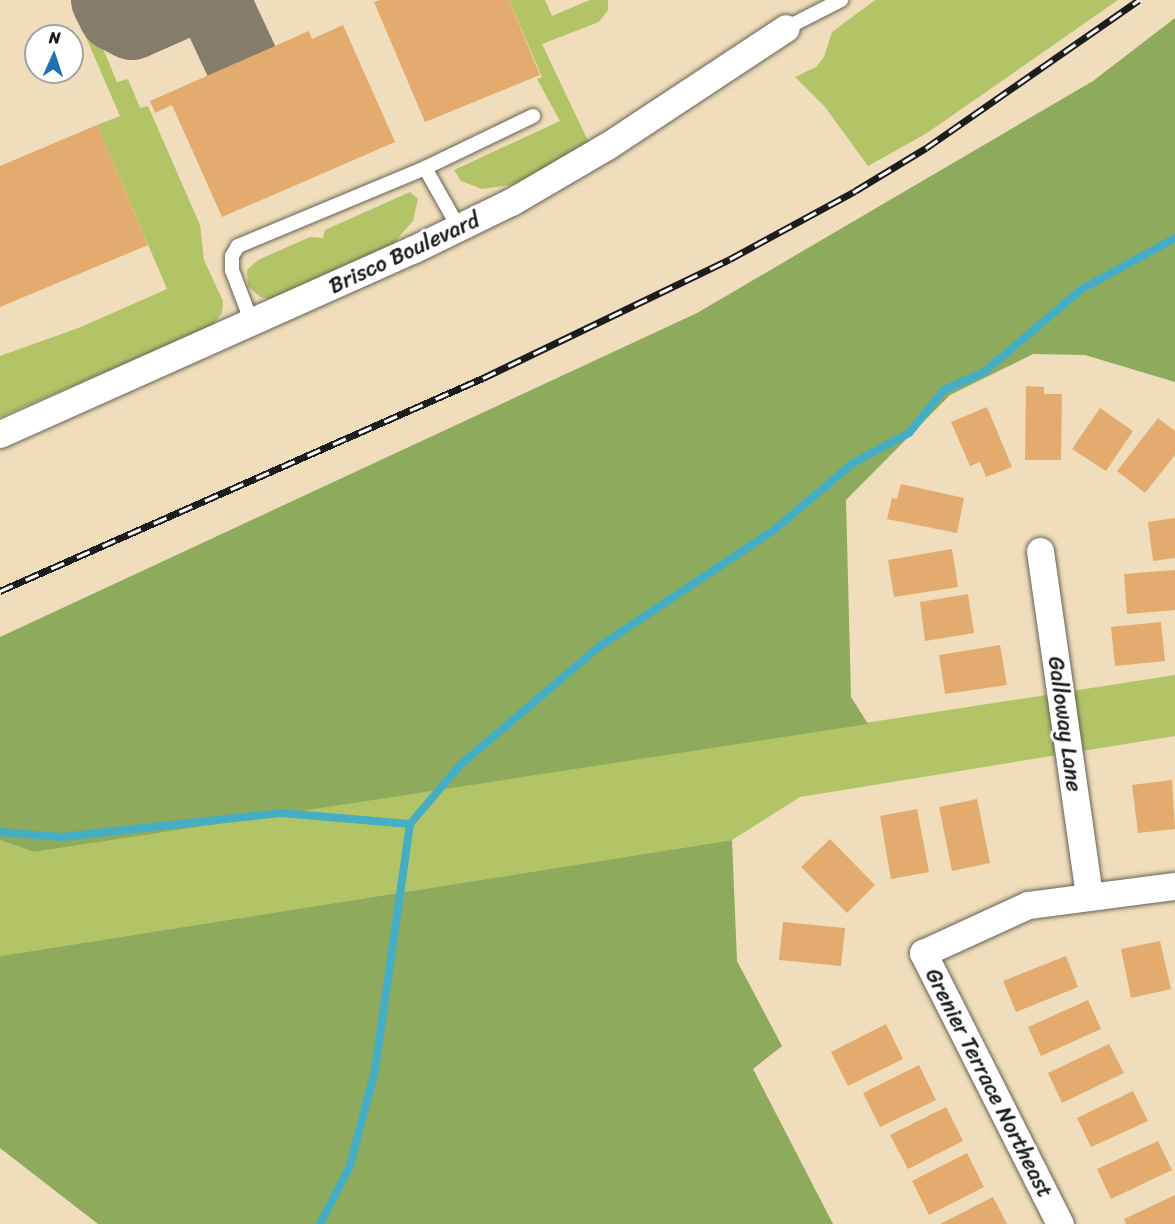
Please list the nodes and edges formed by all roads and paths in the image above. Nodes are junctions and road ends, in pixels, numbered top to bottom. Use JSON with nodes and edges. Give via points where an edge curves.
{"nodes":[{"id":1,"x":841,"y":0,"type":"edge"},
{"id":2,"x":786,"y":28,"type":"joint"},
{"id":3,"x":533,"y":116,"type":"dead end"},
{"id":4,"x":425,"y":168,"type":"junction"},
{"id":5,"x":459,"y":228,"type":"junction"},
{"id":6,"x":252,"y":323,"type":"junction"},
{"id":7,"x":0,"y":434,"type":"edge"},
{"id":8,"x":1040,"y":551,"type":"dead end"},
{"id":9,"x":1175,"y":886,"type":"edge"},
{"id":10,"x":1089,"y":897,"type":"junction"},
{"id":11,"x":1060,"y":1224,"type":"edge"}],
"edges":[{"from":1,"to":2,"type":"lane"},
{"from":2,"to":5,"type":"street","name":"Brisco Boulevard","via":[[607,146]]},
{"from":3,"to":4,"type":"lane"},
{"from":4,"to":5,"type":"lane"},
{"from":4,"to":6,"type":"lane","via":[[238,246],[232,256],[232,270]]},
{"from":5,"to":6,"type":"street","name":"Brisco Boulevard"},
{"from":6,"to":7,"type":"street","name":"Brisco Boulevard"},
{"from":8,"to":10,"type":"street","name":"Galloway Lane"},
{"from":9,"to":10,"type":"street","name":"Grenier Terrace Northeast"},
{"from":10,"to":11,"type":"street","name":"Grenier Terrace Northeast","via":[[1028,905],[923,953]]}]}
